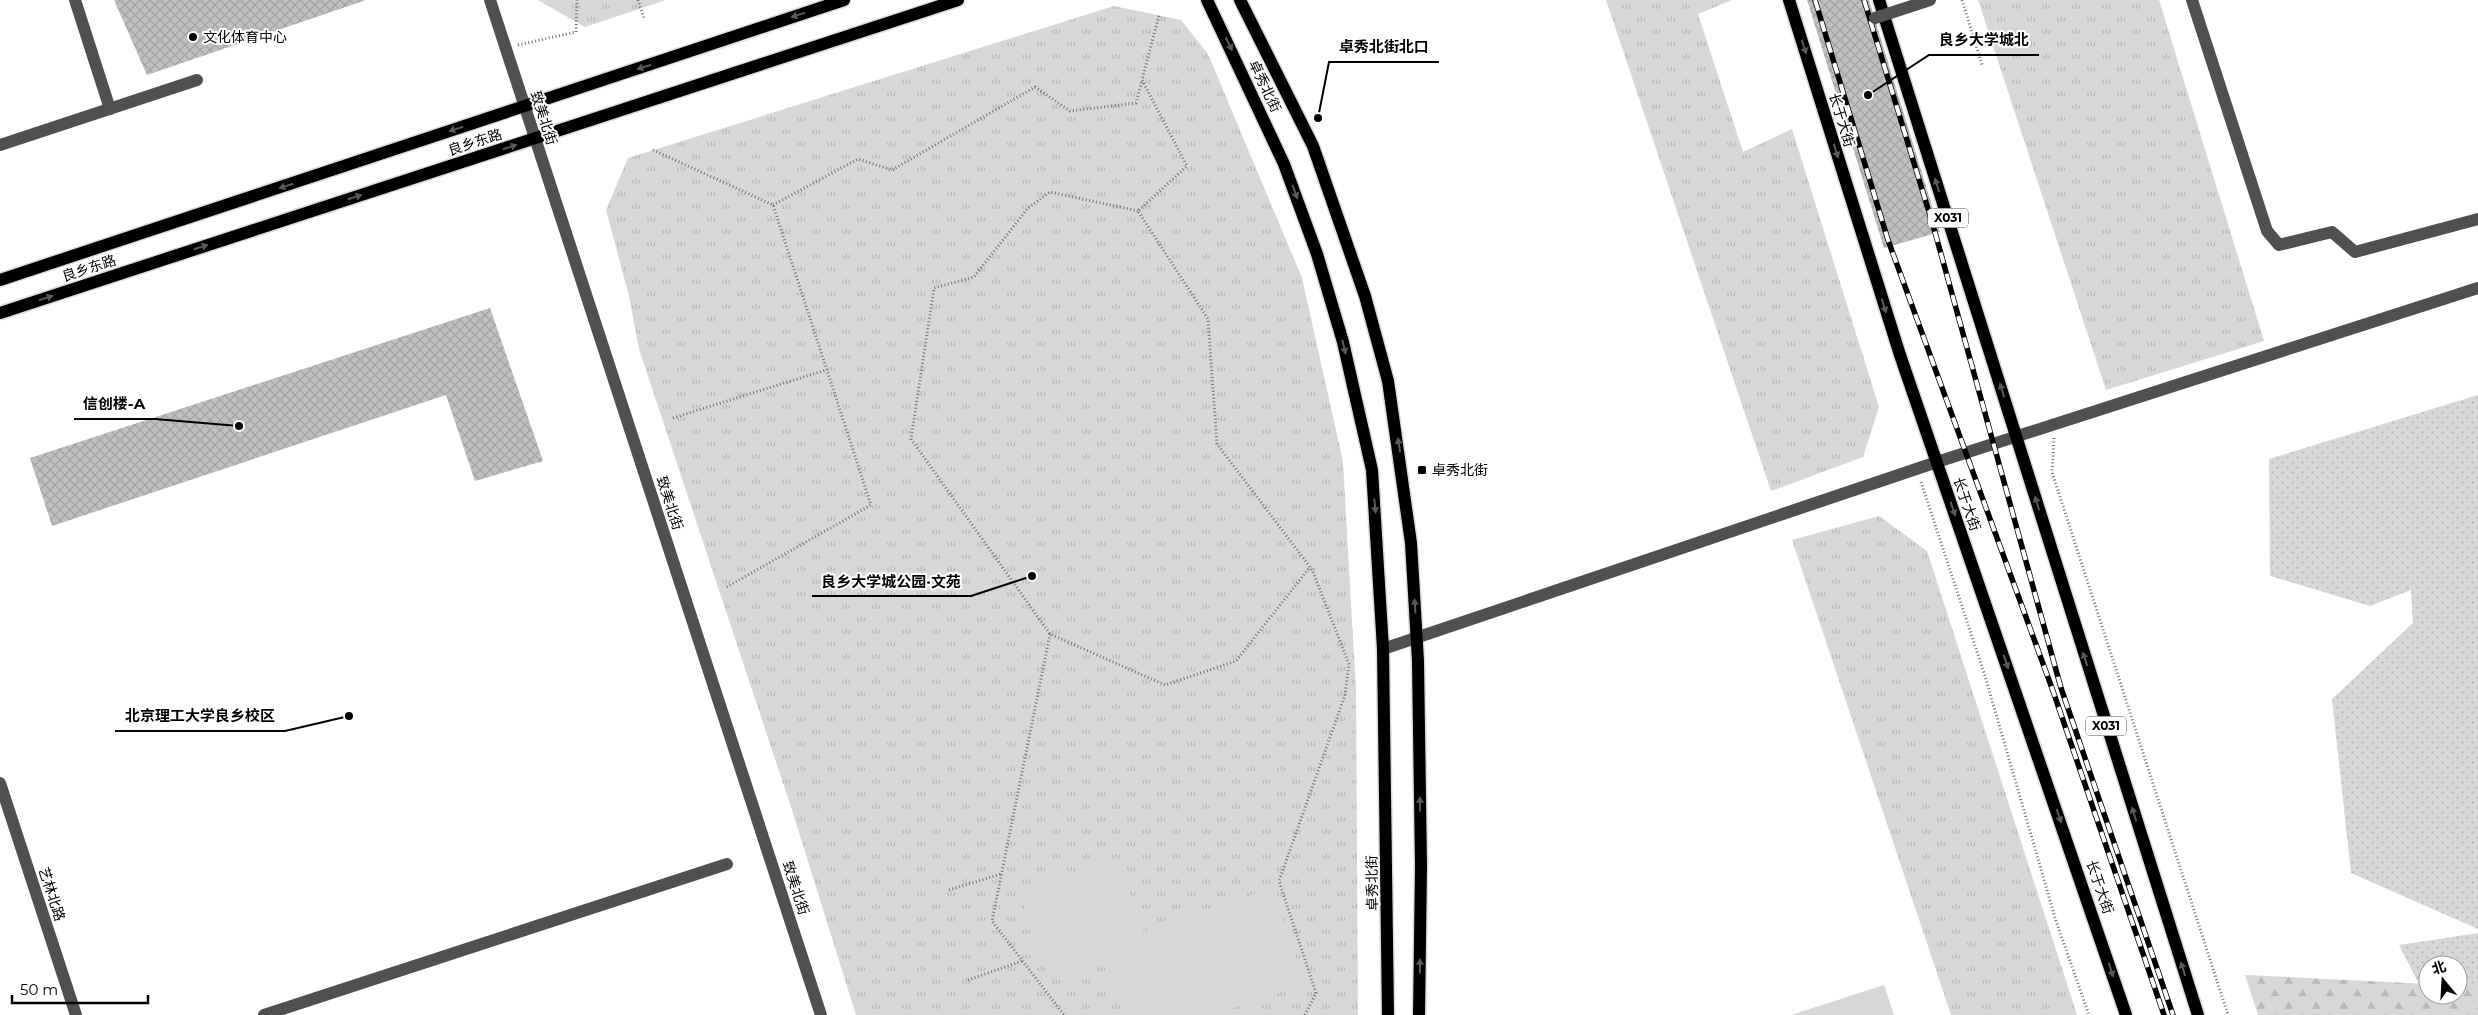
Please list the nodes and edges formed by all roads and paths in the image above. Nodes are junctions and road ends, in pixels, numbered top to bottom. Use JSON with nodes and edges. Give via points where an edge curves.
{"nodes":[{"id":1,"x":75,"y":0,"type":"edge"},
{"id":2,"x":490,"y":0,"type":"edge"},
{"id":3,"x":577,"y":0,"type":"edge"},
{"id":4,"x":638,"y":0,"type":"edge"},
{"id":5,"x":844,"y":0,"type":"edge"},
{"id":6,"x":958,"y":0,"type":"edge"},
{"id":7,"x":1207,"y":0,"type":"edge"},
{"id":8,"x":1240,"y":0,"type":"edge"},
{"id":9,"x":1789,"y":0,"type":"edge"},
{"id":10,"x":1879,"y":0,"type":"edge"},
{"id":11,"x":1930,"y":0,"type":"edge"},
{"id":12,"x":1962,"y":0,"type":"edge"},
{"id":13,"x":2192,"y":0,"type":"edge"},
{"id":14,"x":1159,"y":15,"type":"dead end"},
{"id":15,"x":644,"y":18,"type":"dead end"},
{"id":16,"x":1875,"y":18,"type":"dead end"},
{"id":17,"x":505,"y":48,"type":"junction"},
{"id":18,"x":1982,"y":65,"type":"dead end"},
{"id":19,"x":197,"y":80,"type":"dead end"},
{"id":20,"x":1142,"y":80,"type":"junction"},
{"id":21,"x":524,"y":106,"type":"junction"},
{"id":22,"x":110,"y":109,"type":"junction"},
{"id":23,"x":535,"y":138,"type":"junction"},
{"id":24,"x":0,"y":145,"type":"edge"},
{"id":25,"x":654,"y":150,"type":"dead end"},
{"id":26,"x":773,"y":205,"type":"junction"},
{"id":27,"x":1138,"y":211,"type":"junction"},
{"id":28,"x":2478,"y":219,"type":"edge"},
{"id":29,"x":0,"y":280,"type":"edge"},
{"id":30,"x":2478,"y":288,"type":"edge"},
{"id":31,"x":0,"y":313,"type":"edge"},
{"id":32,"x":826,"y":370,"type":"junction"},
{"id":33,"x":673,"y":418,"type":"dead end"},
{"id":34,"x":2055,"y":425,"type":"junction"},
{"id":35,"x":2016,"y":437,"type":"junction"},
{"id":36,"x":1937,"y":462,"type":"junction"},
{"id":37,"x":1917,"y":469,"type":"junction"},
{"id":38,"x":1310,"y":566,"type":"junction"},
{"id":39,"x":725,"y":588,"type":"dead end"},
{"id":40,"x":1050,"y":634,"type":"junction"},
{"id":41,"x":1416,"y":638,"type":"junction"},
{"id":42,"x":1383,"y":649,"type":"junction"},
{"id":43,"x":0,"y":783,"type":"edge"},
{"id":44,"x":727,"y":864,"type":"dead end"},
{"id":45,"x":1001,"y":874,"type":"junction"},
{"id":46,"x":949,"y":890,"type":"dead end"},
{"id":47,"x":1022,"y":961,"type":"junction"},
{"id":48,"x":968,"y":980,"type":"dead end"},
{"id":49,"x":76,"y":1015,"type":"edge"},
{"id":50,"x":264,"y":1015,"type":"edge"},
{"id":51,"x":822,"y":1015,"type":"edge"},
{"id":52,"x":1064,"y":1015,"type":"edge"},
{"id":53,"x":1305,"y":1015,"type":"edge"},
{"id":54,"x":1388,"y":1015,"type":"edge"},
{"id":55,"x":1419,"y":1015,"type":"edge"},
{"id":56,"x":2089,"y":1015,"type":"edge"},
{"id":57,"x":2126,"y":1015,"type":"edge"},
{"id":58,"x":2198,"y":1015,"type":"edge"},
{"id":59,"x":2228,"y":1015,"type":"edge"}],
"edges":[{"from":1,"to":22,"type":"street"},
{"from":2,"to":17,"type":"street","name":"致美北街"},
{"from":3,"to":17,"type":"path","via":[[576,32]]},
{"from":4,"to":15,"type":"path"},
{"from":5,"to":21,"type":"main road","name":"良乡东路","one_way":true},
{"from":6,"to":23,"type":"main road","name":"良乡东路"},
{"from":7,"to":42,"type":"main road","name":"卓秀北街","one_way":true,"via":[[1284,164],[1317,254],[1343,342],[1372,470]]},
{"from":41,"to":8,"type":"main road","one_way":true,"via":[[1411,543],[1402,468],[1388,381],[1365,296],[1313,146]]},
{"from":9,"to":36,"type":"main road","name":"长于大街","one_way":true,"via":[[1900,355]]},
{"from":35,"to":10,"type":"main road","number":"X031","one_way":true},
{"from":11,"to":16,"type":"street","bridge":true},
{"from":12,"to":18,"type":"path"},
{"from":13,"to":28,"type":"street","via":[[2267,231],[2279,245],[2332,232],[2355,252]]},
{"from":14,"to":20,"type":"path"},
{"from":17,"to":21,"type":"street","name":"致美北街"},
{"from":19,"to":22,"type":"street"},
{"from":20,"to":26,"type":"path","via":[[1136,103],[1070,111],[1034,87],[892,170],[858,159]]},
{"from":20,"to":27,"type":"path","via":[[1186,166]]},
{"from":21,"to":23,"type":"street","name":"致美北街"},
{"from":21,"to":29,"type":"main road","name":"良乡东路","one_way":true},
{"from":22,"to":24,"type":"street"},
{"from":31,"to":23,"type":"main road","name":"良乡东路","one_way":true},
{"from":23,"to":51,"type":"street","name":"致美北街"},
{"from":25,"to":26,"type":"path"},
{"from":26,"to":32,"type":"path"},
{"from":27,"to":38,"type":"path","via":[[1208,319],[1217,444]]},
{"from":27,"to":40,"type":"path","via":[[1050,192],[1028,208],[974,277],[934,288],[911,439]]},
{"from":30,"to":34,"type":"street"},
{"from":32,"to":33,"type":"path"},
{"from":32,"to":39,"type":"path","via":[[871,505]]},
{"from":34,"to":35,"type":"street"},
{"from":34,"to":59,"type":"path","via":[[2052,472]]},
{"from":35,"to":36,"type":"street"},
{"from":58,"to":35,"type":"main road","number":"X031","one_way":true},
{"from":36,"to":37,"type":"street"},
{"from":36,"to":57,"type":"main road","name":"长于大街","one_way":true},
{"from":37,"to":41,"type":"street"},
{"from":37,"to":56,"type":"path","via":[[1985,676],[2056,921]]},
{"from":38,"to":40,"type":"path","via":[[1236,662],[1165,685]]},
{"from":38,"to":53,"type":"path","via":[[1349,664],[1345,695],[1279,881],[1316,993]]},
{"from":40,"to":45,"type":"path"},
{"from":41,"to":42,"type":"street"},
{"from":55,"to":41,"type":"main road","one_way":true,"via":[[1421,866]]},
{"from":42,"to":54,"type":"main road","name":"卓秀北街"},
{"from":43,"to":49,"type":"street","name":"艺林北路"},
{"from":44,"to":50,"type":"street"},
{"from":45,"to":46,"type":"path"},
{"from":45,"to":47,"type":"path","via":[[992,921]]},
{"from":47,"to":48,"type":"path"},
{"from":47,"to":52,"type":"path"}]}
